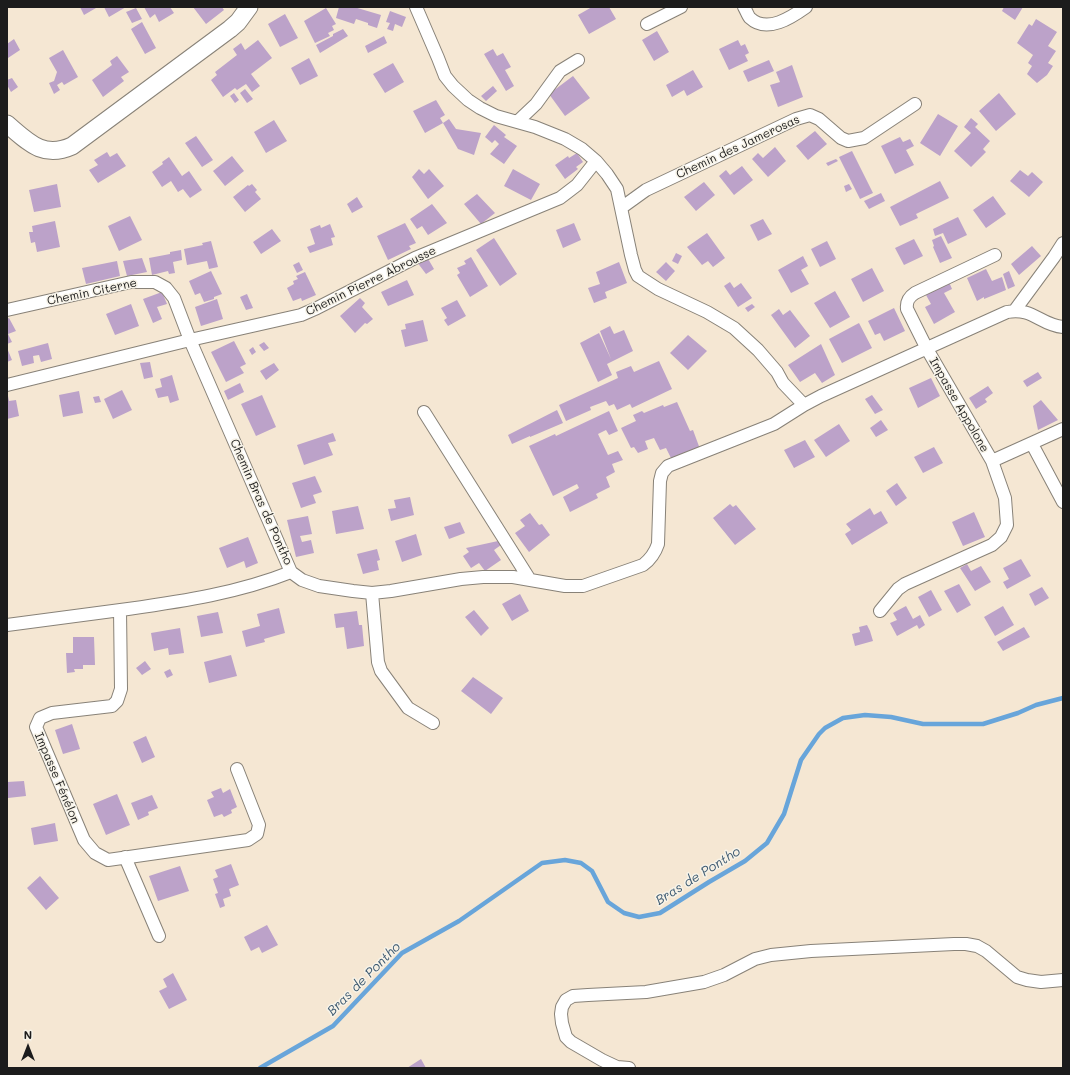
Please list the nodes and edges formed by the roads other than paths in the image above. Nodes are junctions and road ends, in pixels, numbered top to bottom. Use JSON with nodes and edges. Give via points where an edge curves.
{"nodes":[{"id":1,"x":249,"y":7,"type":"edge"},
{"id":2,"x":416,"y":7,"type":"edge"},
{"id":3,"x":681,"y":7,"type":"edge"},
{"id":4,"x":744,"y":7,"type":"edge"},
{"id":5,"x":806,"y":7,"type":"edge"},
{"id":6,"x":647,"y":24,"type":"dead end"},
{"id":7,"x":578,"y":60,"type":"dead end"},
{"id":8,"x":915,"y":104,"type":"dead end"},
{"id":9,"x":517,"y":122,"type":"junction"},
{"id":10,"x":7,"y":124,"type":"edge"},
{"id":11,"x":596,"y":160,"type":"junction"},
{"id":12,"x":621,"y":208,"type":"junction"},
{"id":13,"x":1063,"y":243,"type":"edge"},
{"id":14,"x":995,"y":255,"type":"dead end"},
{"id":15,"x":7,"y":310,"type":"edge"},
{"id":16,"x":1015,"y":310,"type":"junction"},
{"id":17,"x":1063,"y":327,"type":"edge"},
{"id":18,"x":190,"y":340,"type":"junction"},
{"id":19,"x":927,"y":349,"type":"junction"},
{"id":20,"x":7,"y":384,"type":"edge"},
{"id":21,"x":804,"y":405,"type":"junction"},
{"id":22,"x":424,"y":412,"type":"dead end"},
{"id":23,"x":1063,"y":429,"type":"edge"},
{"id":24,"x":1032,"y":444,"type":"junction"},
{"id":25,"x":992,"y":461,"type":"junction"},
{"id":26,"x":1063,"y":502,"type":"edge"},
{"id":27,"x":291,"y":572,"type":"junction"},
{"id":28,"x":530,"y":580,"type":"junction"},
{"id":29,"x":372,"y":593,"type":"junction"},
{"id":30,"x":120,"y":610,"type":"junction"},
{"id":31,"x":880,"y":611,"type":"dead end"},
{"id":32,"x":7,"y":625,"type":"edge"},
{"id":33,"x":433,"y":723,"type":"dead end"},
{"id":34,"x":237,"y":769,"type":"dead end"},
{"id":35,"x":125,"y":857,"type":"junction"},
{"id":36,"x":159,"y":936,"type":"dead end"},
{"id":37,"x":1063,"y":980,"type":"edge"},
{"id":38,"x":628,"y":1068,"type":"edge"}],
"edges":[{"from":1,"to":10,"type":"main road","via":[[230,29],[72,146],[61,151],[46,150],[33,145]]},
{"from":2,"to":9,"type":"street","via":[[445,76],[453,86],[480,108]]},
{"from":3,"to":6,"type":"street"},
{"from":4,"to":5,"type":"street","via":[[750,18],[760,24],[766,24],[784,21]]},
{"from":7,"to":9,"type":"street","via":[[560,71],[536,104]]},
{"from":8,"to":12,"type":"street","name":"Chemin des Jamerosas","via":[[864,138],[848,141],[810,115],[796,119],[646,190]]},
{"from":9,"to":11,"type":"street","via":[[565,139]]},
{"from":11,"to":12,"type":"street","via":[[617,189]]},
{"from":11,"to":18,"type":"street","name":"Chemin Pierre Abrousse","via":[[577,185],[560,198],[414,258],[317,308],[284,319]]},
{"from":12,"to":21,"type":"street","via":[[638,276],[734,328],[758,350]]},
{"from":13,"to":16,"type":"street"},
{"from":14,"to":19,"type":"street","via":[[911,296],[907,309]]},
{"from":15,"to":18,"type":"street","name":"Chemin Citerne","via":[[131,282],[155,282],[166,288],[174,298]]},
{"from":16,"to":17,"type":"street","via":[[1028,312],[1048,324]]},
{"from":16,"to":19,"type":"street"},
{"from":18,"to":20,"type":"street","name":"Chemin Pierre Abrousse"},
{"from":18,"to":27,"type":"street","name":"Chemin Bras de Pontho"},
{"from":19,"to":21,"type":"street"},
{"from":19,"to":25,"type":"street","name":"Impasse Appolone"},
{"from":21,"to":28,"type":"street","name":"Chemin Bras de Pontho","via":[[774,424],[668,466],[660,481],[658,544],[656,551],[643,565],[583,586],[565,586]]},
{"from":22,"to":28,"type":"street"},
{"from":23,"to":24,"type":"street","name":"Impasse Appolone"},
{"from":24,"to":25,"type":"street","name":"Impasse Appolone"},
{"from":24,"to":26,"type":"street"},
{"from":25,"to":31,"type":"street","name":"Impasse Appolone","via":[[1007,511],[1007,525],[1001,538],[992,545],[898,588]]},
{"from":27,"to":29,"type":"street","name":"Chemin Bras de Pontho","via":[[302,580],[319,586]]},
{"from":27,"to":30,"type":"street","via":[[241,589]]},
{"from":28,"to":29,"type":"street","name":"Chemin Bras de Pontho","via":[[483,577]]},
{"from":29,"to":33,"type":"street","via":[[381,671],[408,708]]},
{"from":30,"to":32,"type":"street"},
{"from":30,"to":35,"type":"street","name":"Impasse Fénélon","via":[[121,689],[117,701],[112,706],[52,713],[40,718],[36,727],[84,840],[95,853],[108,860]]},
{"from":34,"to":35,"type":"street","name":"Impasse Fénélon","via":[[259,825],[258,834],[248,840]]},
{"from":35,"to":36,"type":"street"},
{"from":37,"to":38,"type":"street","via":[[1041,982],[1017,977],[981,948],[954,944],[771,955],[755,959],[704,982],[646,992],[573,996],[566,1000],[561,1014],[566,1037],[602,1060],[617,1067]]}]}
